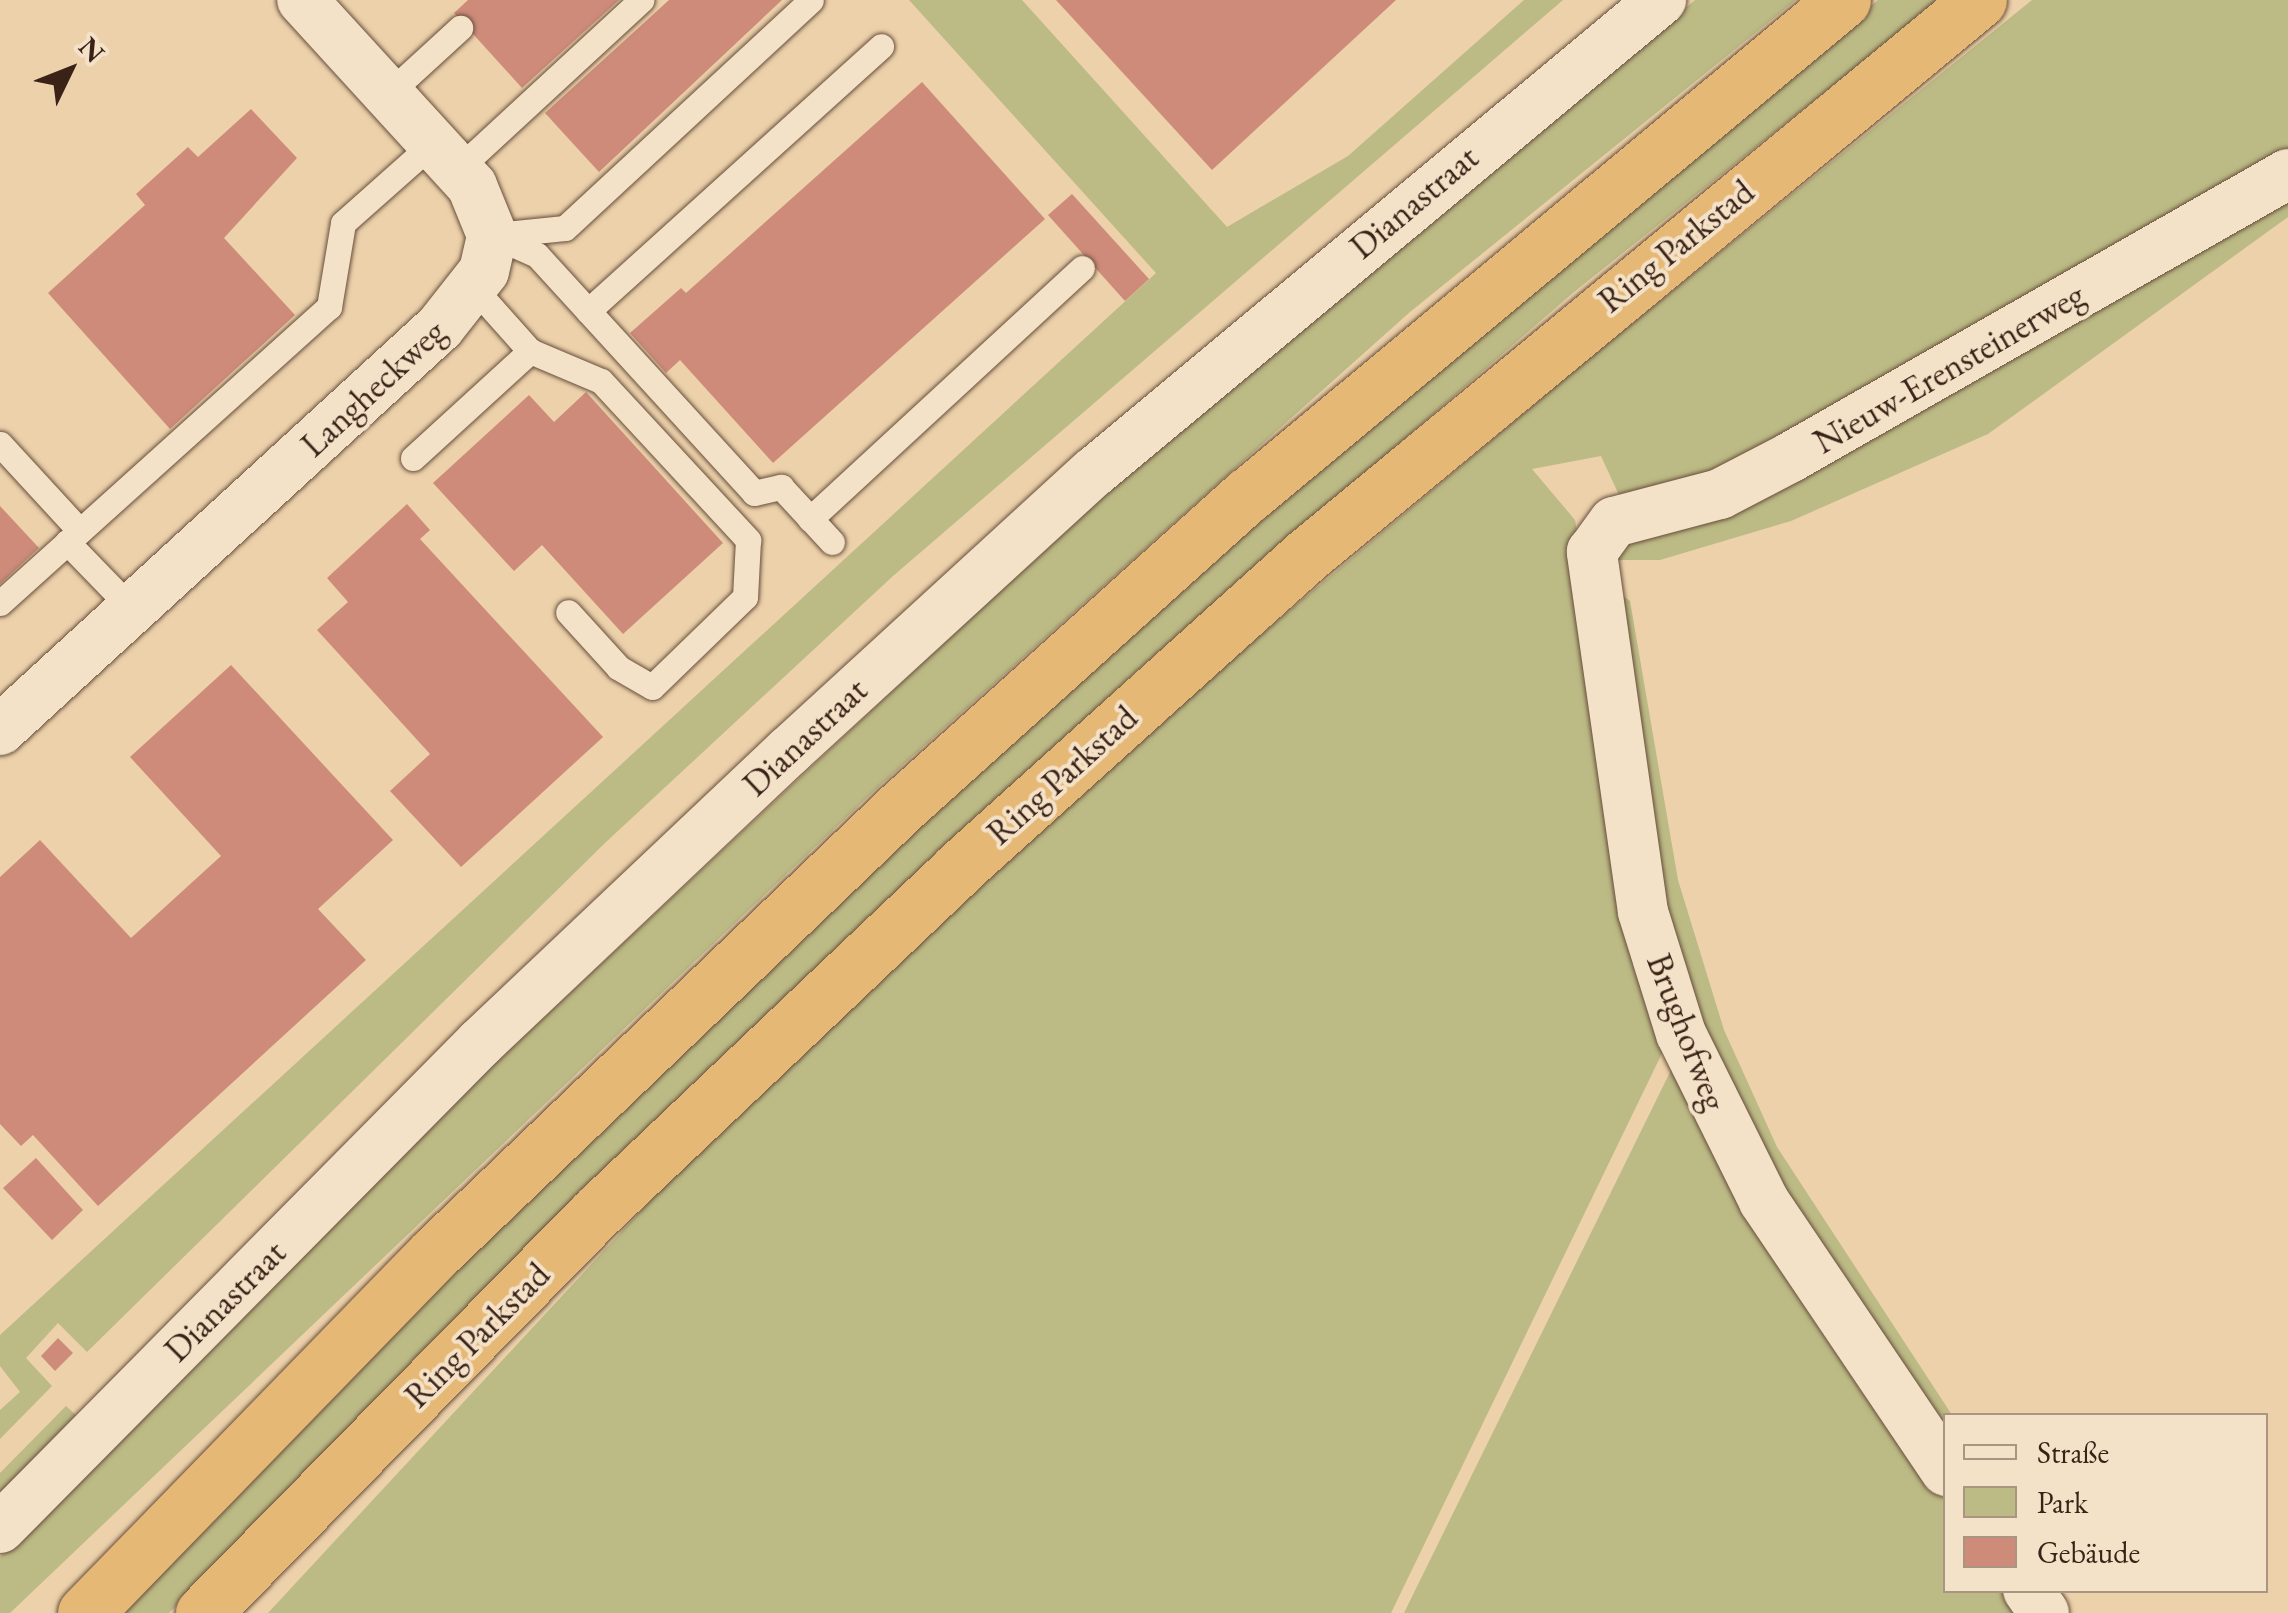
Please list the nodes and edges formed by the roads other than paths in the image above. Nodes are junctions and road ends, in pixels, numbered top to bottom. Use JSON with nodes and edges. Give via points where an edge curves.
{"nodes":[{"id":1,"x":641,"y":0,"type":"edge"},
{"id":2,"x":811,"y":0,"type":"edge"},
{"id":3,"x":1661,"y":0,"type":"edge"},
{"id":4,"x":1843,"y":0,"type":"edge"},
{"id":5,"x":1979,"y":0,"type":"edge"},
{"id":6,"x":322,"y":7,"type":"edge"},
{"id":7,"x":460,"y":28,"type":"dead end"},
{"id":8,"x":881,"y":46,"type":"dead end"},
{"id":9,"x":388,"y":94,"type":"junction"},
{"id":10,"x":445,"y":156,"type":"junction"},
{"id":11,"x":2288,"y":174,"type":"edge"},
{"id":12,"x":492,"y":235,"type":"junction"},
{"id":13,"x":1082,"y":268,"type":"dead end"},
{"id":14,"x":473,"y":287,"type":"junction"},
{"id":15,"x":588,"y":311,"type":"junction"},
{"id":16,"x":530,"y":351,"type":"junction"},
{"id":17,"x":0,"y":444,"type":"edge"},
{"id":18,"x":413,"y":458,"type":"dead end"},
{"id":19,"x":810,"y":519,"type":"junction"},
{"id":20,"x":1601,"y":535,"type":"joint"},
{"id":21,"x":74,"y":536,"type":"junction"},
{"id":22,"x":832,"y":542,"type":"dead end"},
{"id":23,"x":0,"y":602,"type":"edge"},
{"id":24,"x":132,"y":609,"type":"junction"},
{"id":25,"x":568,"y":612,"type":"dead end"},
{"id":26,"x":0,"y":730,"type":"edge"},
{"id":27,"x":1943,"y":1467,"type":"edge"},
{"id":28,"x":0,"y":1528,"type":"edge"},
{"id":29,"x":85,"y":1613,"type":"edge"},
{"id":30,"x":203,"y":1613,"type":"edge"}],
"edges":[{"from":1,"to":10,"type":"lane"},
{"from":2,"to":12,"type":"lane","via":[[565,228]]},
{"from":3,"to":28,"type":"street","name":"Dianastraat","via":[[1108,460],[789,750],[480,1043]]},
{"from":4,"to":29,"type":"highway","via":[[1263,482],[902,806],[435,1253]]},
{"from":5,"to":30,"type":"highway","name":"Ring Parkstad","via":[[1308,554],[958,869],[622,1188]]},
{"from":6,"to":9,"type":"street"},
{"from":7,"to":9,"type":"lane"},
{"from":8,"to":15,"type":"lane"},
{"from":9,"to":10,"type":"street"},
{"from":10,"to":12,"type":"street","via":[[489,215]]},
{"from":10,"to":21,"type":"lane","via":[[343,223],[329,307]]},
{"from":11,"to":20,"type":"street","name":"Nieuw-Erensteinerweg","via":[[1792,457],[1720,494],[1628,514]]},
{"from":12,"to":14,"type":"street","name":"Langheckweg"},
{"from":12,"to":15,"type":"lane","via":[[536,255]]},
{"from":13,"to":19,"type":"lane"},
{"from":14,"to":16,"type":"lane"},
{"from":14,"to":24,"type":"street","name":"Langheckweg","via":[[440,327]]},
{"from":15,"to":19,"type":"lane","via":[[754,493],[781,487]]},
{"from":16,"to":18,"type":"lane"},
{"from":16,"to":25,"type":"lane","via":[[601,380],[748,540],[745,598],[652,687],[618,667]]},
{"from":17,"to":21,"type":"lane"},
{"from":19,"to":22,"type":"lane"},
{"from":20,"to":27,"type":"street","name":"Brughofweg","via":[[1590,575],[1612,725],[1644,912],[1681,1034],[1764,1202]]},
{"from":21,"to":23,"type":"lane"},
{"from":21,"to":24,"type":"lane"},
{"from":24,"to":26,"type":"street","name":"Langheckweg"}]}
